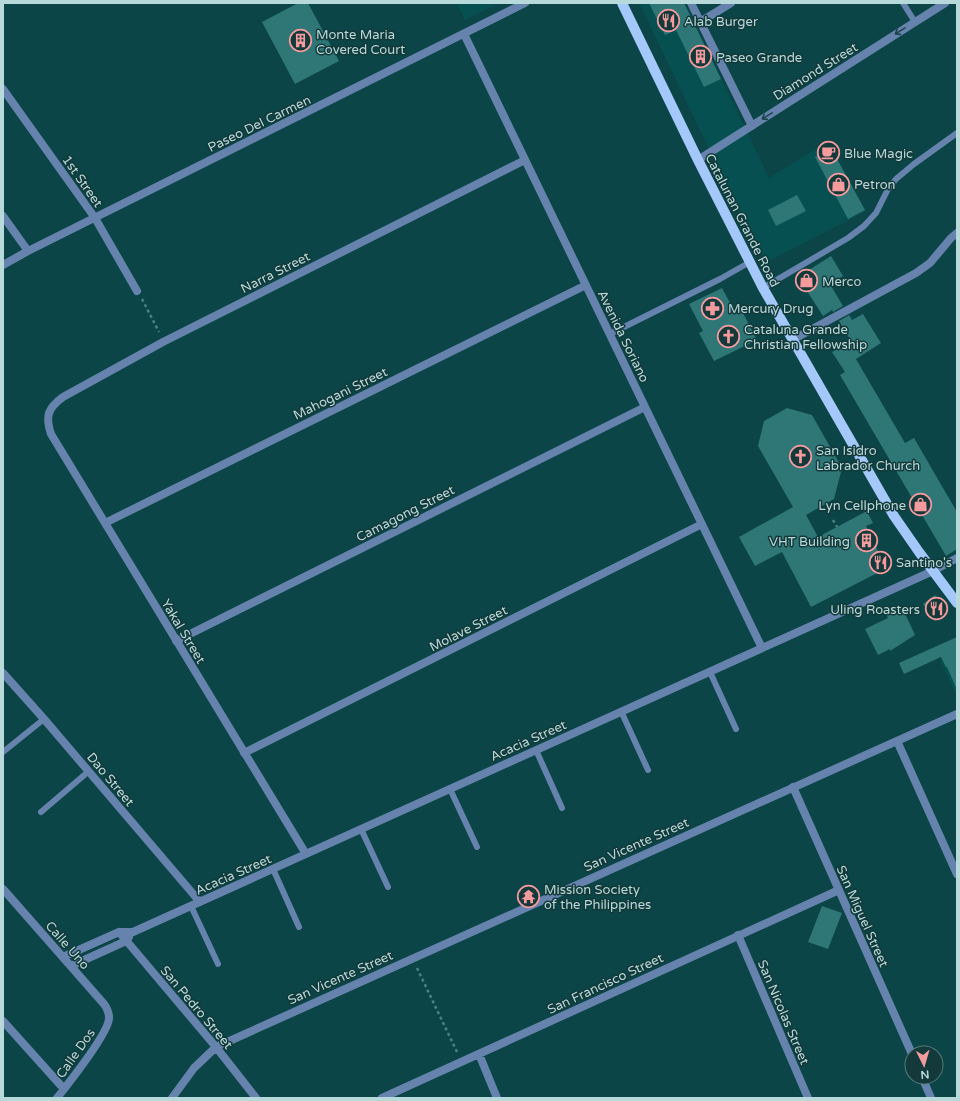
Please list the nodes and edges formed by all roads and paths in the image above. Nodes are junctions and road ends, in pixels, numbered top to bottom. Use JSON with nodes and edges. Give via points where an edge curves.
{"nodes":[{"id":1,"x":525,"y":3,"type":"edge"},
{"id":2,"x":622,"y":3,"type":"edge"},
{"id":3,"x":691,"y":3,"type":"edge"},
{"id":4,"x":731,"y":3,"type":"edge"},
{"id":5,"x":903,"y":3,"type":"edge"},
{"id":6,"x":945,"y":3,"type":"edge"},
{"id":7,"x":700,"y":22,"type":"junction"},
{"id":8,"x":915,"y":22,"type":"junction"},
{"id":9,"x":464,"y":34,"type":"junction"},
{"id":10,"x":3,"y":90,"type":"edge"},
{"id":11,"x":752,"y":126,"type":"junction"},
{"id":12,"x":957,"y":133,"type":"edge"},
{"id":13,"x":525,"y":160,"type":"junction"},
{"id":14,"x":698,"y":160,"type":"junction"},
{"id":15,"x":3,"y":216,"type":"edge"},
{"id":16,"x":95,"y":218,"type":"junction"},
{"id":17,"x":957,"y":233,"type":"edge"},
{"id":18,"x":28,"y":251,"type":"junction"},
{"id":19,"x":750,"y":262,"type":"junction"},
{"id":20,"x":3,"y":265,"type":"edge"},
{"id":21,"x":586,"y":284,"type":"junction"},
{"id":22,"x":763,"y":288,"type":"junction"},
{"id":23,"x":137,"y":291,"type":"joint"},
{"id":24,"x":610,"y":334,"type":"junction"},
{"id":25,"x":792,"y":340,"type":"junction"},
{"id":26,"x":163,"y":342,"type":"junction"},
{"id":27,"x":645,"y":407,"type":"junction"},
{"id":28,"x":48,"y":418,"type":"joint"},
{"id":29,"x":833,"y":520,"type":"dead end"},
{"id":30,"x":105,"y":523,"type":"junction"},
{"id":31,"x":702,"y":524,"type":"junction"},
{"id":32,"x":837,"y":527,"type":"dead end"},
{"id":33,"x":957,"y":558,"type":"edge"},
{"id":34,"x":933,"y":571,"type":"junction"},
{"id":35,"x":957,"y":603,"type":"edge"},
{"id":36,"x":176,"y":641,"type":"junction"},
{"id":37,"x":762,"y":648,"type":"junction"},
{"id":38,"x":710,"y":672,"type":"junction"},
{"id":39,"x":3,"y":673,"type":"edge"},
{"id":40,"x":621,"y":712,"type":"junction"},
{"id":41,"x":957,"y":714,"type":"edge"},
{"id":42,"x":44,"y":719,"type":"junction"},
{"id":43,"x":736,"y":729,"type":"dead end"},
{"id":44,"x":897,"y":741,"type":"junction"},
{"id":45,"x":536,"y":750,"type":"junction"},
{"id":46,"x":3,"y":752,"type":"edge"},
{"id":47,"x":244,"y":753,"type":"junction"},
{"id":48,"x":648,"y":770,"type":"dead end"},
{"id":49,"x":89,"y":771,"type":"junction"},
{"id":50,"x":793,"y":787,"type":"junction"},
{"id":51,"x":450,"y":789,"type":"junction"},
{"id":52,"x":562,"y":808,"type":"dead end"},
{"id":53,"x":41,"y":812,"type":"dead end"},
{"id":54,"x":361,"y":829,"type":"junction"},
{"id":55,"x":477,"y":846,"type":"dead end"},
{"id":56,"x":306,"y":854,"type":"junction"},
{"id":57,"x":272,"y":869,"type":"junction"},
{"id":58,"x":957,"y":874,"type":"edge"},
{"id":59,"x":388,"y":887,"type":"dead end"},
{"id":60,"x":3,"y":889,"type":"edge"},
{"id":61,"x":839,"y":890,"type":"junction"},
{"id":62,"x":200,"y":902,"type":"junction"},
{"id":63,"x":191,"y":906,"type":"junction"},
{"id":64,"x":299,"y":927,"type":"dead end"},
{"id":65,"x":119,"y":932,"type":"junction"},
{"id":66,"x":133,"y":932,"type":"junction"},
{"id":67,"x":738,"y":935,"type":"junction"},
{"id":68,"x":126,"y":941,"type":"junction"},
{"id":69,"x":63,"y":957,"type":"junction"},
{"id":70,"x":413,"y":958,"type":"junction"},
{"id":71,"x":218,"y":964,"type":"dead end"},
{"id":72,"x":71,"y":966,"type":"junction"},
{"id":73,"x":110,"y":1019,"type":"joint"},
{"id":74,"x":3,"y":1021,"type":"edge"},
{"id":75,"x":908,"y":1045,"type":"edge"},
{"id":76,"x":216,"y":1047,"type":"junction"},
{"id":77,"x":479,"y":1054,"type":"junction"},
{"id":78,"x":461,"y":1062,"type":"junction"},
{"id":79,"x":926,"y":1085,"type":"edge"},
{"id":80,"x":64,"y":1089,"type":"junction"},
{"id":81,"x":57,"y":1098,"type":"edge"},
{"id":82,"x":172,"y":1098,"type":"edge"},
{"id":83,"x":256,"y":1098,"type":"edge"},
{"id":84,"x":382,"y":1098,"type":"edge"},
{"id":85,"x":497,"y":1098,"type":"edge"},
{"id":86,"x":808,"y":1098,"type":"edge"},
{"id":87,"x":932,"y":1098,"type":"edge"}],
"edges":[{"from":1,"to":9,"type":"street","name":"Paseo Del Carmen"},
{"from":2,"to":14,"type":"main road","name":"Catalunan Grande Road"},
{"from":3,"to":7,"type":"street"},
{"from":4,"to":7,"type":"street"},
{"from":5,"to":8,"type":"lane"},
{"from":6,"to":8,"type":"street","name":"Diamond Street"},
{"from":7,"to":11,"type":"street"},
{"from":8,"to":11,"type":"street","name":"Diamond Street","one_way":true},
{"from":9,"to":13,"type":"street","name":"Avenida Soriano"},
{"from":9,"to":16,"type":"street","name":"Paseo Del Carmen"},
{"from":10,"to":16,"type":"street","name":"1st Street"},
{"from":11,"to":14,"type":"street","name":"Diamond Street"},
{"from":12,"to":22,"type":"lane","via":[[896,179],[876,213],[864,226]]},
{"from":13,"to":21,"type":"street","name":"Avenida Soriano"},
{"from":13,"to":26,"type":"street","name":"Narra Street"},
{"from":14,"to":19,"type":"main road","name":"Catalunan Grande Road"},
{"from":15,"to":18,"type":"street"},
{"from":16,"to":18,"type":"street","name":"Paseo Del Carmen"},
{"from":16,"to":23,"type":"street","name":"1st Street"},
{"from":17,"to":25,"type":"street","via":[[930,263],[916,273]]},
{"from":18,"to":20,"type":"street","name":"Paseo Del Carmen"},
{"from":19,"to":22,"type":"main road","name":"Catalunan Grande Road"},
{"from":19,"to":24,"type":"lane"},
{"from":21,"to":24,"type":"street","name":"Avenida Soriano"},
{"from":21,"to":30,"type":"street","name":"Mahogani Street"},
{"from":22,"to":25,"type":"main road","name":"Catalunan Grande Road"},
{"from":23,"to":26,"type":"path"},
{"from":24,"to":27,"type":"street","name":"Avenida Soriano"},
{"from":25,"to":34,"type":"main road","name":"Catalunan Grande Road","via":[[881,495]]},
{"from":26,"to":28,"type":"street","name":"Narra Street","via":[[63,397],[55,403]]},
{"from":27,"to":31,"type":"street","name":"Avenida Soriano"},
{"from":27,"to":36,"type":"street","name":"Camagong Street"},
{"from":28,"to":30,"type":"street","name":"Yakal Street","via":[[51,434]]},
{"from":29,"to":32,"type":"path"},
{"from":30,"to":36,"type":"street","name":"Yakal Street"},
{"from":31,"to":37,"type":"street","name":"Avenida Soriano"},
{"from":31,"to":47,"type":"street","name":"Molave Street"},
{"from":33,"to":34,"type":"street","name":"Acacia Street"},
{"from":34,"to":35,"type":"main road","name":"Catalunan Grande Road"},
{"from":34,"to":37,"type":"street","name":"Acacia Street"},
{"from":36,"to":47,"type":"street","name":"Yakal Street"},
{"from":37,"to":38,"type":"street","name":"Acacia Street"},
{"from":38,"to":40,"type":"street","name":"Acacia Street"},
{"from":38,"to":43,"type":"lane"},
{"from":39,"to":42,"type":"street","name":"Dao Street"},
{"from":40,"to":45,"type":"street","name":"Acacia Street"},
{"from":40,"to":48,"type":"lane"},
{"from":41,"to":44,"type":"street","name":"San Vicente Street"},
{"from":42,"to":46,"type":"lane"},
{"from":42,"to":49,"type":"street","name":"Dao Street"},
{"from":44,"to":50,"type":"street","name":"San Vicente Street"},
{"from":44,"to":58,"type":"street"},
{"from":45,"to":51,"type":"street","name":"Acacia Street"},
{"from":45,"to":52,"type":"lane"},
{"from":47,"to":56,"type":"street","name":"Yakal Street"},
{"from":49,"to":53,"type":"lane"},
{"from":49,"to":62,"type":"street","name":"Dao Street"},
{"from":50,"to":61,"type":"street","name":"San Miguel Street"},
{"from":50,"to":70,"type":"street","name":"San Vicente Street"},
{"from":51,"to":54,"type":"street","name":"Acacia Street"},
{"from":51,"to":55,"type":"lane"},
{"from":54,"to":56,"type":"street","name":"Acacia Street"},
{"from":54,"to":59,"type":"lane"},
{"from":56,"to":57,"type":"street","name":"Acacia Street"},
{"from":57,"to":62,"type":"street","name":"Acacia Street"},
{"from":57,"to":64,"type":"lane"},
{"from":60,"to":69,"type":"street","name":"Calle Uno"},
{"from":61,"to":67,"type":"street","name":"San Francisco Street"},
{"from":61,"to":75,"type":"street","name":"San Miguel Street"},
{"from":62,"to":63,"type":"street","name":"Acacia Street"},
{"from":63,"to":66,"type":"street","name":"Acacia Street"},
{"from":63,"to":71,"type":"lane"},
{"from":65,"to":66,"type":"street","name":"Acacia Street"},
{"from":65,"to":68,"type":"street","name":"San Pedro Street"},
{"from":65,"to":69,"type":"street","name":"Acacia Street"},
{"from":66,"to":68,"type":"street","name":"Acacia Street"},
{"from":67,"to":77,"type":"street","name":"San Francisco Street"},
{"from":67,"to":86,"type":"street","name":"San Nicolas Street"},
{"from":68,"to":72,"type":"street","name":"Acacia Street"},
{"from":68,"to":76,"type":"street","name":"San Pedro Street"},
{"from":69,"to":72,"type":"street","name":"Calle Uno"},
{"from":70,"to":76,"type":"street","name":"San Vicente Street"},
{"from":70,"to":78,"type":"path"},
{"from":72,"to":73,"type":"street","name":"Calle Uno","via":[[104,1004]]},
{"from":73,"to":80,"type":"street","name":"Calle Dos","via":[[100,1040]]},
{"from":74,"to":80,"type":"street"},
{"from":76,"to":82,"type":"street","name":"San Vicente Street","via":[[194,1068]]},
{"from":76,"to":83,"type":"street","name":"San Pedro Street"},
{"from":77,"to":78,"type":"street","name":"San Francisco Street"},
{"from":77,"to":85,"type":"street"},
{"from":78,"to":84,"type":"street","name":"San Francisco Street"},
{"from":79,"to":87,"type":"street"},
{"from":80,"to":81,"type":"street","name":"Calle Dos"}]}
